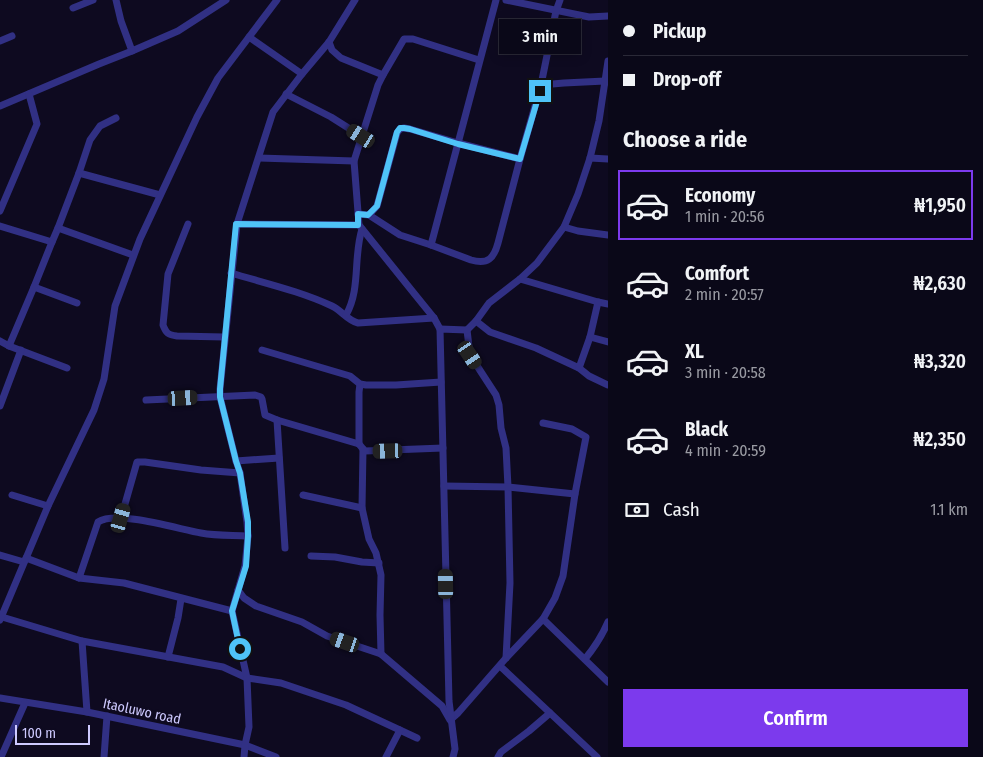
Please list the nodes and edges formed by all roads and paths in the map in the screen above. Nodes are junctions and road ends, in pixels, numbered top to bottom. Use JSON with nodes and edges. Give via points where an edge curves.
{"nodes":[{"id":1,"x":93,"y":0,"type":"edge"},
{"id":2,"x":116,"y":0,"type":"edge"},
{"id":3,"x":226,"y":0,"type":"edge"},
{"id":4,"x":277,"y":0,"type":"edge"},
{"id":5,"x":355,"y":0,"type":"edge"},
{"id":6,"x":496,"y":0,"type":"edge"},
{"id":7,"x":506,"y":0,"type":"edge"},
{"id":8,"x":560,"y":0,"type":"edge"},
{"id":9,"x":73,"y":8,"type":"dead end"},
{"id":10,"x":556,"y":11,"type":"junction"},
{"id":11,"x":608,"y":16,"type":"edge"},
{"id":12,"x":12,"y":36,"type":"dead end"},
{"id":13,"x":249,"y":37,"type":"junction"},
{"id":14,"x":0,"y":41,"type":"edge"},
{"id":15,"x":329,"y":42,"type":"junction"},
{"id":16,"x":132,"y":51,"type":"junction"},
{"id":17,"x":479,"y":60,"type":"junction"},
{"id":18,"x":608,"y":61,"type":"edge"},
{"id":19,"x":302,"y":74,"type":"junction"},
{"id":20,"x":383,"y":75,"type":"junction"},
{"id":21,"x":606,"y":82,"type":"edge"},
{"id":22,"x":541,"y":85,"type":"junction"},
{"id":23,"x":29,"y":94,"type":"junction"},
{"id":24,"x":286,"y":94,"type":"junction"},
{"id":25,"x":0,"y":106,"type":"edge"},
{"id":26,"x":116,"y":118,"type":"dead end"},
{"id":27,"x":361,"y":136,"type":"junction"},
{"id":28,"x":458,"y":144,"type":"junction"},
{"id":29,"x":259,"y":158,"type":"junction"},
{"id":30,"x":590,"y":158,"type":"junction"},
{"id":31,"x":520,"y":159,"type":"junction"},
{"id":32,"x":608,"y":159,"type":"edge"},
{"id":33,"x":354,"y":161,"type":"junction"},
{"id":34,"x":79,"y":172,"type":"junction"},
{"id":35,"x":160,"y":195,"type":"junction"},
{"id":36,"x":2,"y":201,"type":"edge"},
{"id":37,"x":0,"y":211,"type":"edge"},
{"id":38,"x":358,"y":214,"type":"junction"},
{"id":39,"x":368,"y":215,"type":"junction"},
{"id":40,"x":188,"y":224,"type":"dead end"},
{"id":41,"x":236,"y":224,"type":"junction"},
{"id":42,"x":0,"y":226,"type":"edge"},
{"id":43,"x":360,"y":227,"type":"junction"},
{"id":44,"x":564,"y":227,"type":"junction"},
{"id":45,"x":58,"y":228,"type":"junction"},
{"id":46,"x":608,"y":235,"type":"edge"},
{"id":47,"x":52,"y":242,"type":"junction"},
{"id":48,"x":431,"y":245,"type":"junction"},
{"id":49,"x":133,"y":255,"type":"junction"},
{"id":50,"x":231,"y":274,"type":"junction"},
{"id":51,"x":520,"y":279,"type":"junction"},
{"id":52,"x":34,"y":287,"type":"junction"},
{"id":53,"x":598,"y":302,"type":"junction"},
{"id":54,"x":77,"y":303,"type":"dead end"},
{"id":55,"x":608,"y":304,"type":"edge"},
{"id":56,"x":346,"y":315,"type":"junction"},
{"id":57,"x":434,"y":318,"type":"junction"},
{"id":58,"x":476,"y":321,"type":"junction"},
{"id":59,"x":440,"y":330,"type":"junction"},
{"id":60,"x":468,"y":330,"type":"junction"},
{"id":61,"x":224,"y":337,"type":"junction"},
{"id":62,"x":590,"y":337,"type":"junction"},
{"id":63,"x":0,"y":341,"type":"edge"},
{"id":64,"x":608,"y":342,"type":"edge"},
{"id":65,"x":9,"y":346,"type":"junction"},
{"id":66,"x":20,"y":350,"type":"junction"},
{"id":67,"x":262,"y":350,"type":"dead end"},
{"id":68,"x":67,"y":368,"type":"dead end"},
{"id":69,"x":579,"y":368,"type":"junction"},
{"id":70,"x":441,"y":382,"type":"junction"},
{"id":71,"x":360,"y":384,"type":"junction"},
{"id":72,"x":608,"y":385,"type":"edge"},
{"id":73,"x":220,"y":397,"type":"junction"},
{"id":74,"x":146,"y":400,"type":"dead end"},
{"id":75,"x":0,"y":406,"type":"edge"},
{"id":76,"x":278,"y":420,"type":"junction"},
{"id":77,"x":543,"y":423,"type":"dead end"},
{"id":78,"x":360,"y":447,"type":"junction"},
{"id":79,"x":443,"y":448,"type":"junction"},
{"id":80,"x":279,"y":458,"type":"junction"},
{"id":81,"x":236,"y":461,"type":"junction"},
{"id":82,"x":240,"y":473,"type":"junction"},
{"id":83,"x":444,"y":486,"type":"junction"},
{"id":84,"x":508,"y":487,"type":"junction"},
{"id":85,"x":575,"y":494,"type":"junction"},
{"id":86,"x":12,"y":495,"type":"dead end"},
{"id":87,"x":303,"y":496,"type":"dead end"},
{"id":88,"x":48,"y":506,"type":"junction"},
{"id":89,"x":362,"y":508,"type":"junction"},
{"id":90,"x":121,"y":518,"type":"junction"},
{"id":91,"x":248,"y":536,"type":"junction"},
{"id":92,"x":285,"y":548,"type":"dead end"},
{"id":93,"x":0,"y":555,"type":"edge"},
{"id":94,"x":311,"y":556,"type":"dead end"},
{"id":95,"x":25,"y":560,"type":"junction"},
{"id":96,"x":379,"y":563,"type":"junction"},
{"id":97,"x":80,"y":578,"type":"junction"},
{"id":98,"x":238,"y":590,"type":"junction"},
{"id":99,"x":181,"y":599,"type":"junction"},
{"id":100,"x":232,"y":611,"type":"junction"},
{"id":101,"x":1,"y":618,"type":"edge"},
{"id":102,"x":543,"y":619,"type":"junction"},
{"id":103,"x":608,"y":622,"type":"edge"},
{"id":104,"x":82,"y":641,"type":"junction"},
{"id":105,"x":381,"y":654,"type":"junction"},
{"id":106,"x":168,"y":657,"type":"junction"},
{"id":107,"x":506,"y":658,"type":"junction"},
{"id":108,"x":584,"y":659,"type":"junction"},
{"id":109,"x":500,"y":666,"type":"junction"},
{"id":110,"x":247,"y":678,"type":"junction"},
{"id":111,"x":608,"y":682,"type":"edge"},
{"id":112,"x":0,"y":698,"type":"edge"},
{"id":113,"x":25,"y":703,"type":"junction"},
{"id":114,"x":87,"y":712,"type":"junction"},
{"id":115,"x":550,"y":713,"type":"junction"},
{"id":116,"x":107,"y":716,"type":"junction"},
{"id":117,"x":450,"y":720,"type":"junction"},
{"id":118,"x":400,"y":730,"type":"junction"},
{"id":119,"x":417,"y":738,"type":"dead end"},
{"id":120,"x":245,"y":745,"type":"junction"},
{"id":121,"x":1,"y":757,"type":"edge"},
{"id":122,"x":104,"y":757,"type":"edge"},
{"id":123,"x":244,"y":757,"type":"edge"},
{"id":124,"x":276,"y":757,"type":"edge"},
{"id":125,"x":386,"y":757,"type":"edge"},
{"id":126,"x":453,"y":757,"type":"edge"},
{"id":127,"x":498,"y":757,"type":"edge"},
{"id":128,"x":597,"y":757,"type":"edge"}],
"edges":[{"from":1,"to":9,"type":"street"},
{"from":2,"to":16,"type":"street"},
{"from":3,"to":16,"type":"street","via":[[178,31]]},
{"from":4,"to":13,"type":"street"},
{"from":5,"to":15,"type":"street"},
{"from":6,"to":17,"type":"street"},
{"from":7,"to":10,"type":"street"},
{"from":8,"to":10,"type":"street"},
{"from":10,"to":11,"type":"street","via":[[589,17]]},
{"from":10,"to":22,"type":"street"},
{"from":12,"to":14,"type":"street"},
{"from":13,"to":19,"type":"street"},
{"from":13,"to":35,"type":"street","via":[[218,78]]},
{"from":15,"to":19,"type":"street"},
{"from":15,"to":20,"type":"street","via":[[341,58]]},
{"from":16,"to":23,"type":"street"},
{"from":17,"to":20,"type":"street","via":[[404,40]]},
{"from":17,"to":28,"type":"street"},
{"from":18,"to":21,"type":"street"},
{"from":19,"to":24,"type":"street"},
{"from":20,"to":27,"type":"street"},
{"from":21,"to":22,"type":"street"},
{"from":21,"to":30,"type":"street"},
{"from":22,"to":31,"type":"street"},
{"from":23,"to":25,"type":"street"},
{"from":23,"to":36,"type":"street","via":[[37,124]]},
{"from":24,"to":27,"type":"street"},
{"from":24,"to":29,"type":"street","via":[[273,112]]},
{"from":26,"to":34,"type":"street","via":[[100,126],[90,140]]},
{"from":27,"to":33,"type":"street"},
{"from":28,"to":31,"type":"street"},
{"from":28,"to":39,"type":"street","via":[[400,128],[377,206]]},
{"from":28,"to":48,"type":"street"},
{"from":29,"to":33,"type":"street"},
{"from":29,"to":41,"type":"street"},
{"from":30,"to":32,"type":"street"},
{"from":30,"to":44,"type":"street"},
{"from":31,"to":48,"type":"street","via":[[496,252],[491,258],[478,262]]},
{"from":33,"to":38,"type":"street"},
{"from":34,"to":35,"type":"street"},
{"from":34,"to":45,"type":"street"},
{"from":35,"to":49,"type":"street"},
{"from":36,"to":37,"type":"street"},
{"from":38,"to":39,"type":"street"},
{"from":38,"to":43,"type":"street"},
{"from":39,"to":48,"type":"street","via":[[400,236]]},
{"from":40,"to":61,"type":"street","via":[[168,274],[166,332],[170,336]]},
{"from":41,"to":43,"type":"street"},
{"from":41,"to":50,"type":"street"},
{"from":42,"to":47,"type":"street"},
{"from":43,"to":56,"type":"street","via":[[355,285]]},
{"from":43,"to":57,"type":"street"},
{"from":44,"to":46,"type":"street"},
{"from":44,"to":51,"type":"street","via":[[537,263]]},
{"from":45,"to":47,"type":"street"},
{"from":45,"to":49,"type":"street"},
{"from":47,"to":52,"type":"street"},
{"from":49,"to":88,"type":"street","via":[[115,306],[104,379]]},
{"from":50,"to":56,"type":"street","via":[[305,296],[333,306]]},
{"from":50,"to":61,"type":"street"},
{"from":51,"to":53,"type":"street"},
{"from":51,"to":58,"type":"street","via":[[489,304]]},
{"from":52,"to":54,"type":"street"},
{"from":52,"to":65,"type":"street"},
{"from":53,"to":55,"type":"street"},
{"from":53,"to":62,"type":"street"},
{"from":56,"to":57,"type":"street","via":[[352,322]]},
{"from":57,"to":59,"type":"street"},
{"from":58,"to":60,"type":"street"},
{"from":58,"to":69,"type":"street","via":[[490,332]]},
{"from":59,"to":60,"type":"street"},
{"from":59,"to":70,"type":"street"},
{"from":60,"to":84,"type":"street","via":[[470,355],[498,400]]},
{"from":61,"to":73,"type":"street"},
{"from":62,"to":64,"type":"street"},
{"from":62,"to":69,"type":"street"},
{"from":63,"to":65,"type":"street"},
{"from":65,"to":66,"type":"street"},
{"from":66,"to":68,"type":"street"},
{"from":66,"to":75,"type":"street"},
{"from":67,"to":71,"type":"street","via":[[350,376]]},
{"from":69,"to":72,"type":"street"},
{"from":70,"to":71,"type":"street"},
{"from":70,"to":79,"type":"street"},
{"from":71,"to":78,"type":"street"},
{"from":73,"to":74,"type":"street"},
{"from":73,"to":76,"type":"street","via":[[258,395],[265,415]]},
{"from":73,"to":81,"type":"street"},
{"from":76,"to":78,"type":"street"},
{"from":76,"to":80,"type":"street"},
{"from":77,"to":85,"type":"street","via":[[572,429],[586,437]]},
{"from":78,"to":79,"type":"street","via":[[369,452]]},
{"from":78,"to":89,"type":"street"},
{"from":79,"to":83,"type":"street"},
{"from":80,"to":81,"type":"street"},
{"from":80,"to":92,"type":"street"},
{"from":81,"to":82,"type":"street"},
{"from":82,"to":90,"type":"street","via":[[137,462]]},
{"from":82,"to":91,"type":"street"},
{"from":83,"to":84,"type":"street"},
{"from":83,"to":117,"type":"street"},
{"from":84,"to":85,"type":"street"},
{"from":84,"to":107,"type":"street","via":[[510,583]]},
{"from":85,"to":102,"type":"street","via":[[563,576]]},
{"from":86,"to":88,"type":"street"},
{"from":87,"to":89,"type":"street"},
{"from":88,"to":95,"type":"street"},
{"from":89,"to":96,"type":"street"},
{"from":90,"to":91,"type":"street","via":[[203,534]]},
{"from":90,"to":97,"type":"street","via":[[98,522]]},
{"from":91,"to":98,"type":"street","via":[[246,566]]},
{"from":93,"to":95,"type":"street"},
{"from":94,"to":96,"type":"street"},
{"from":95,"to":97,"type":"street"},
{"from":95,"to":101,"type":"street"},
{"from":96,"to":105,"type":"street"},
{"from":97,"to":99,"type":"street","via":[[124,583]]},
{"from":98,"to":100,"type":"street"},
{"from":98,"to":105,"type":"street","via":[[256,606],[302,622],[326,636]]},
{"from":99,"to":100,"type":"street"},
{"from":99,"to":106,"type":"street"},
{"from":100,"to":110,"type":"street"},
{"from":101,"to":104,"type":"street"},
{"from":102,"to":107,"type":"street"},
{"from":102,"to":108,"type":"street"},
{"from":103,"to":108,"type":"street"},
{"from":104,"to":106,"type":"street"},
{"from":104,"to":114,"type":"street"},
{"from":105,"to":117,"type":"street","via":[[442,706]]},
{"from":106,"to":110,"type":"street","via":[[223,667]]},
{"from":107,"to":109,"type":"street"},
{"from":108,"to":111,"type":"street"},
{"from":109,"to":115,"type":"street"},
{"from":109,"to":117,"type":"street"},
{"from":110,"to":118,"type":"street","via":[[282,683],[346,705]]},
{"from":110,"to":120,"type":"street","via":[[249,727]]},
{"from":112,"to":113,"type":"street","name":"Itaoluwo road"},
{"from":113,"to":114,"type":"street","name":"Itaoluwo road"},
{"from":113,"to":121,"type":"street"},
{"from":114,"to":116,"type":"street","name":"Itaoluwo road"},
{"from":115,"to":127,"type":"street"},
{"from":115,"to":128,"type":"street"},
{"from":116,"to":120,"type":"street","name":"Itaoluwo road"},
{"from":116,"to":122,"type":"street"},
{"from":117,"to":126,"type":"street","via":[[455,749]]},
{"from":118,"to":119,"type":"street"},
{"from":118,"to":125,"type":"street"},
{"from":120,"to":123,"type":"street"},
{"from":120,"to":124,"type":"street","name":"Itaoluwo road"}]}
